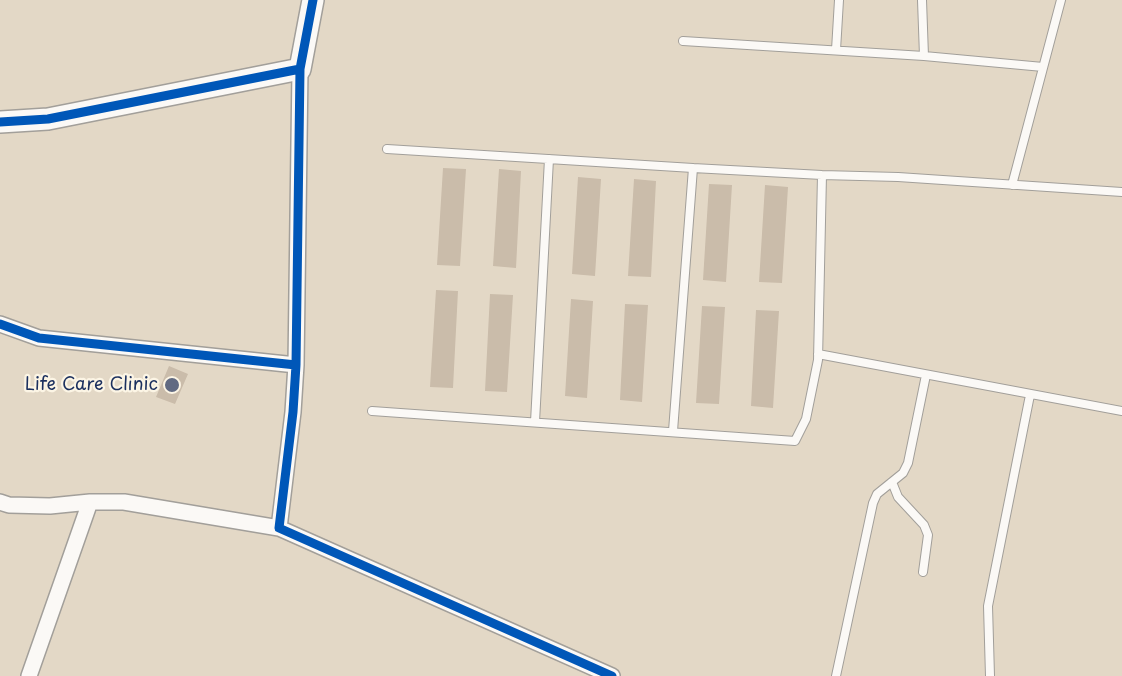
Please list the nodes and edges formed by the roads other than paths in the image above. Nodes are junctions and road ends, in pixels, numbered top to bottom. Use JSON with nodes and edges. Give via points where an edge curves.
{"nodes":[{"id":1,"x":313,"y":0,"type":"edge"},
{"id":2,"x":838,"y":0,"type":"edge"},
{"id":3,"x":922,"y":0,"type":"edge"},
{"id":4,"x":1061,"y":0,"type":"edge"},
{"id":5,"x":683,"y":41,"type":"dead end"},
{"id":6,"x":836,"y":50,"type":"junction"},
{"id":7,"x":924,"y":56,"type":"junction"},
{"id":8,"x":1043,"y":67,"type":"junction"},
{"id":9,"x":300,"y":69,"type":"junction"},
{"id":10,"x":0,"y":122,"type":"edge"},
{"id":11,"x":387,"y":149,"type":"dead end"},
{"id":12,"x":549,"y":159,"type":"junction"},
{"id":13,"x":693,"y":168,"type":"junction"},
{"id":14,"x":822,"y":175,"type":"junction"},
{"id":15,"x":1012,"y":185,"type":"junction"},
{"id":16,"x":1122,"y":192,"type":"edge"},
{"id":17,"x":0,"y":324,"type":"edge"},
{"id":18,"x":818,"y":354,"type":"junction"},
{"id":19,"x":296,"y":365,"type":"junction"},
{"id":20,"x":926,"y":375,"type":"junction"},
{"id":21,"x":1030,"y":395,"type":"junction"},
{"id":22,"x":372,"y":411,"type":"dead end"},
{"id":23,"x":1122,"y":411,"type":"edge"},
{"id":24,"x":535,"y":422,"type":"junction"},
{"id":25,"x":673,"y":431,"type":"junction"},
{"id":26,"x":892,"y":482,"type":"junction"},
{"id":27,"x":0,"y":502,"type":"edge"},
{"id":28,"x":90,"y":502,"type":"junction"},
{"id":29,"x":279,"y":528,"type":"junction"},
{"id":30,"x":923,"y":572,"type":"dead end"},
{"id":31,"x":29,"y":676,"type":"edge"},
{"id":32,"x":612,"y":676,"type":"edge"},
{"id":33,"x":836,"y":676,"type":"edge"},
{"id":34,"x":990,"y":676,"type":"edge"}],
"edges":[{"from":1,"to":9,"type":"street"},
{"from":2,"to":6,"type":"lane"},
{"from":3,"to":7,"type":"lane"},
{"from":4,"to":8,"type":"lane"},
{"from":5,"to":6,"type":"lane"},
{"from":6,"to":7,"type":"lane"},
{"from":7,"to":8,"type":"lane"},
{"from":8,"to":15,"type":"lane"},
{"from":9,"to":10,"type":"street","via":[[48,119]]},
{"from":9,"to":19,"type":"street"},
{"from":11,"to":12,"type":"lane"},
{"from":12,"to":13,"type":"lane"},
{"from":12,"to":24,"type":"lane"},
{"from":13,"to":14,"type":"lane"},
{"from":13,"to":25,"type":"lane"},
{"from":14,"to":15,"type":"lane"},
{"from":14,"to":18,"type":"lane"},
{"from":15,"to":16,"type":"lane"},
{"from":17,"to":19,"type":"street","via":[[39,338]]},
{"from":18,"to":20,"type":"lane"},
{"from":18,"to":25,"type":"lane","via":[[807,419],[795,441]]},
{"from":19,"to":29,"type":"street"},
{"from":20,"to":21,"type":"lane"},
{"from":20,"to":26,"type":"lane","via":[[908,463]]},
{"from":21,"to":23,"type":"lane"},
{"from":21,"to":34,"type":"lane","via":[[988,606]]},
{"from":22,"to":24,"type":"lane"},
{"from":24,"to":25,"type":"lane"},
{"from":26,"to":30,"type":"lane","via":[[898,497],[924,525],[928,535]]},
{"from":26,"to":33,"type":"lane","via":[[877,494],[873,503]]},
{"from":27,"to":28,"type":"street","via":[[50,506]]},
{"from":28,"to":29,"type":"street","via":[[124,502]]},
{"from":28,"to":31,"type":"street"},
{"from":29,"to":32,"type":"street"}]}
